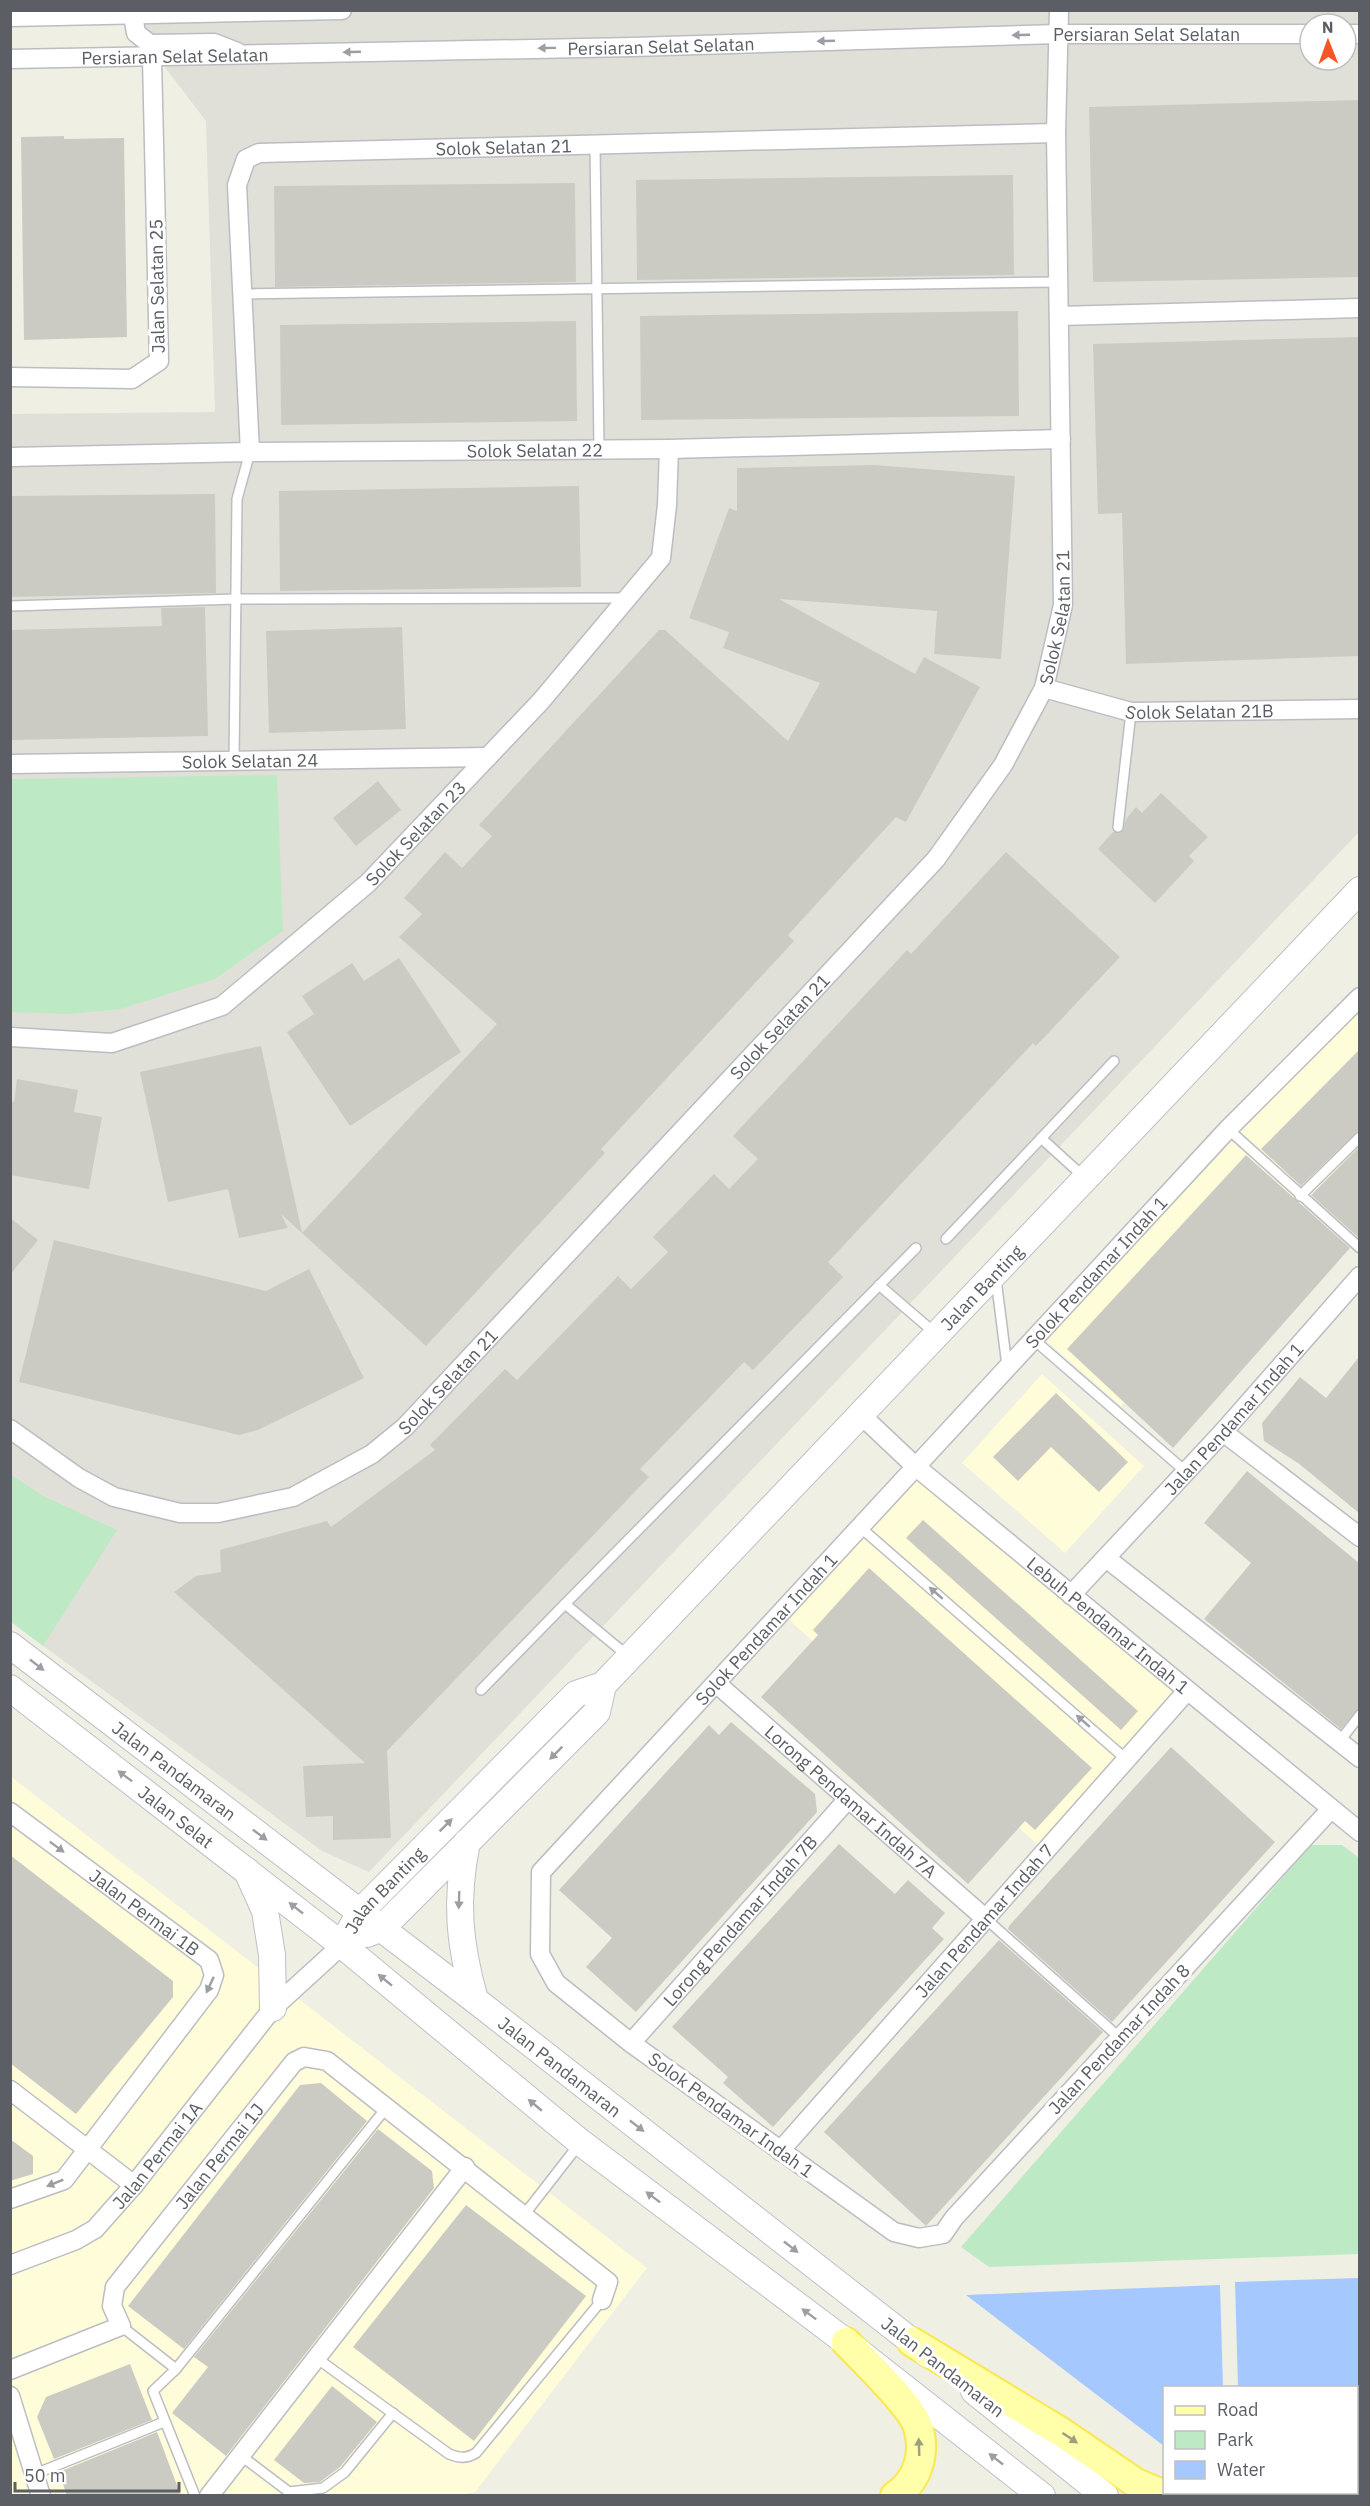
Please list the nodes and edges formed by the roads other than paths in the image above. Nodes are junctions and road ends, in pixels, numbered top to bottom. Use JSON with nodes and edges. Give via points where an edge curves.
{"nodes":[{"id":1,"x":342,"y":10,"type":"edge"},
{"id":2,"x":1059,"y":10,"type":"edge"},
{"id":3,"x":132,"y":13,"type":"edge"},
{"id":4,"x":10,"y":17,"type":"edge"},
{"id":5,"x":1058,"y":34,"type":"junction"},
{"id":6,"x":1298,"y":34,"type":"edge"},
{"id":7,"x":243,"y":56,"type":"junction"},
{"id":8,"x":152,"y":58,"type":"junction"},
{"id":9,"x":10,"y":59,"type":"edge"},
{"id":10,"x":1056,"y":133,"type":"junction"},
{"id":11,"x":595,"y":146,"type":"junction"},
{"id":12,"x":1058,"y":282,"type":"junction"},
{"id":13,"x":597,"y":288,"type":"junction"},
{"id":14,"x":241,"y":294,"type":"junction"},
{"id":15,"x":1359,"y":308,"type":"edge"},
{"id":16,"x":1059,"y":316,"type":"junction"},
{"id":17,"x":10,"y":377,"type":"edge"},
{"id":18,"x":1060,"y":439,"type":"junction"},
{"id":19,"x":599,"y":448,"type":"junction"},
{"id":20,"x":669,"y":449,"type":"junction"},
{"id":21,"x":250,"y":452,"type":"junction"},
{"id":22,"x":10,"y":457,"type":"edge"},
{"id":23,"x":630,"y":598,"type":"junction"},
{"id":24,"x":236,"y":599,"type":"junction"},
{"id":25,"x":10,"y":606,"type":"edge"},
{"id":26,"x":1044,"y":688,"type":"junction"},
{"id":27,"x":1359,"y":710,"type":"edge"},
{"id":28,"x":1131,"y":712,"type":"junction"},
{"id":29,"x":488,"y":757,"type":"junction"},
{"id":30,"x":234,"y":762,"type":"junction"},
{"id":31,"x":10,"y":764,"type":"edge"},
{"id":32,"x":1118,"y":827,"type":"dead end"},
{"id":33,"x":1359,"y":890,"type":"edge"},
{"id":34,"x":1359,"y":997,"type":"edge"},
{"id":35,"x":10,"y":1037,"type":"edge"},
{"id":36,"x":1114,"y":1061,"type":"dead end"},
{"id":37,"x":1228,"y":1129,"type":"junction"},
{"id":38,"x":1359,"y":1137,"type":"edge"},
{"id":39,"x":1041,"y":1138,"type":"junction"},
{"id":40,"x":1086,"y":1178,"type":"junction"},
{"id":41,"x":1300,"y":1196,"type":"junction"},
{"id":42,"x":945,"y":1239,"type":"dead end"},
{"id":43,"x":915,"y":1248,"type":"dead end"},
{"id":44,"x":1359,"y":1248,"type":"edge"},
{"id":45,"x":995,"y":1274,"type":"junction"},
{"id":46,"x":1359,"y":1276,"type":"edge"},
{"id":47,"x":879,"y":1286,"type":"junction"},
{"id":48,"x":1353,"y":1296,"type":"edge"},
{"id":49,"x":937,"y":1335,"type":"junction"},
{"id":50,"x":1033,"y":1339,"type":"junction"},
{"id":51,"x":1007,"y":1367,"type":"junction"},
{"id":52,"x":860,"y":1414,"type":"junction"},
{"id":53,"x":10,"y":1429,"type":"edge"},
{"id":54,"x":1223,"y":1432,"type":"junction"},
{"id":55,"x":915,"y":1466,"type":"junction"},
{"id":56,"x":1185,"y":1471,"type":"junction"},
{"id":57,"x":860,"y":1527,"type":"junction"},
{"id":58,"x":1359,"y":1537,"type":"edge"},
{"id":59,"x":1106,"y":1558,"type":"junction"},
{"id":60,"x":1071,"y":1595,"type":"junction"},
{"id":61,"x":565,"y":1604,"type":"junction"},
{"id":62,"x":10,"y":1645,"type":"edge"},
{"id":63,"x":629,"y":1657,"type":"junction"},
{"id":64,"x":717,"y":1684,"type":"junction"},
{"id":65,"x":603,"y":1685,"type":"junction"},
{"id":66,"x":10,"y":1688,"type":"edge"},
{"id":67,"x":481,"y":1690,"type":"dead end"},
{"id":68,"x":1187,"y":1691,"type":"junction"},
{"id":69,"x":1359,"y":1715,"type":"edge"},
{"id":70,"x":1340,"y":1742,"type":"junction"},
{"id":71,"x":1359,"y":1758,"type":"edge"},
{"id":72,"x":1127,"y":1760,"type":"junction"},
{"id":73,"x":848,"y":1799,"type":"junction"},
{"id":74,"x":1330,"y":1809,"type":"junction"},
{"id":75,"x":10,"y":1812,"type":"edge"},
{"id":76,"x":1359,"y":1832,"type":"edge"},
{"id":77,"x":467,"y":1842,"type":"junction"},
{"id":78,"x":246,"y":1868,"type":"junction"},
{"id":79,"x":360,"y":1912,"type":"junction"},
{"id":80,"x":986,"y":1919,"type":"junction"},
{"id":81,"x":382,"y":1928,"type":"junction"},
{"id":82,"x":342,"y":1945,"type":"junction"},
{"id":83,"x":476,"y":2000,"type":"junction"},
{"id":84,"x":273,"y":2008,"type":"junction"},
{"id":85,"x":1120,"y":2038,"type":"junction"},
{"id":86,"x":631,"y":2043,"type":"junction"},
{"id":87,"x":10,"y":2090,"type":"edge"},
{"id":88,"x":388,"y":2106,"type":"junction"},
{"id":89,"x":580,"y":2142,"type":"junction"},
{"id":90,"x":88,"y":2150,"type":"junction"},
{"id":91,"x":780,"y":2151,"type":"junction"},
{"id":92,"x":465,"y":2168,"type":"junction"},
{"id":93,"x":134,"y":2185,"type":"junction"},
{"id":94,"x":10,"y":2199,"type":"edge"},
{"id":95,"x":524,"y":2215,"type":"junction"},
{"id":96,"x":894,"y":2232,"type":"joint"},
{"id":97,"x":10,"y":2265,"type":"edge"},
{"id":98,"x":602,"y":2300,"type":"joint"},
{"id":99,"x":121,"y":2326,"type":"junction"},
{"id":100,"x":846,"y":2342,"type":"junction"},
{"id":101,"x":912,"y":2342,"type":"junction"},
{"id":102,"x":315,"y":2357,"type":"junction"},
{"id":103,"x":176,"y":2369,"type":"junction"},
{"id":104,"x":10,"y":2370,"type":"edge"},
{"id":105,"x":10,"y":2396,"type":"edge"},
{"id":106,"x":393,"y":2413,"type":"junction"},
{"id":107,"x":165,"y":2422,"type":"junction"},
{"id":108,"x":240,"y":2455,"type":"junction"},
{"id":109,"x":34,"y":2474,"type":"junction"},
{"id":110,"x":41,"y":2496,"type":"edge"},
{"id":111,"x":195,"y":2496,"type":"edge"},
{"id":112,"x":209,"y":2496,"type":"edge"},
{"id":113,"x":895,"y":2496,"type":"edge"},
{"id":114,"x":1042,"y":2496,"type":"edge"},
{"id":115,"x":1105,"y":2496,"type":"edge"},
{"id":116,"x":1167,"y":2496,"type":"edge"}],
"edges":[{"from":1,"to":3,"type":"street"},
{"from":2,"to":5,"type":"street","name":"Solok Selatan 21"},
{"from":3,"to":4,"type":"street"},
{"from":3,"to":7,"type":"street","via":[[135,33],[150,44],[214,43]]},
{"from":5,"to":6,"type":"street","name":"Persiaran Selat Selatan"},
{"from":5,"to":7,"type":"street","name":"Persiaran Selat Selatan","one_way":true},
{"from":5,"to":10,"type":"street","name":"Solok Selatan 21"},
{"from":7,"to":8,"type":"street","name":"Persiaran Selat Selatan"},
{"from":8,"to":9,"type":"street","name":"Persiaran Selat Selatan"},
{"from":8,"to":17,"type":"street","name":"Jalan Selatan 25","via":[[159,362],[132,379]]},
{"from":10,"to":11,"type":"street","name":"Solok Selatan 21"},
{"from":10,"to":12,"type":"street","name":"Solok Selatan 21"},
{"from":11,"to":13,"type":"lane"},
{"from":11,"to":14,"type":"street","name":"Solok Selatan 21","via":[[259,153],[246,159],[237,185]]},
{"from":12,"to":13,"type":"lane"},
{"from":12,"to":16,"type":"street","name":"Solok Selatan 21"},
{"from":13,"to":14,"type":"lane"},
{"from":13,"to":19,"type":"lane"},
{"from":14,"to":21,"type":"street","name":"Solok Selatan 21"},
{"from":15,"to":16,"type":"street"},
{"from":16,"to":18,"type":"street","name":"Solok Selatan 21"},
{"from":18,"to":20,"type":"street","name":"Solok Selatan 22"},
{"from":18,"to":26,"type":"street","name":"Solok Selatan 21","via":[[1063,604]]},
{"from":19,"to":20,"type":"street","name":"Solok Selatan 22"},
{"from":19,"to":21,"type":"street","name":"Solok Selatan 22"},
{"from":20,"to":23,"type":"street","name":"Solok Selatan 23","via":[[662,558]]},
{"from":21,"to":22,"type":"street","name":"Solok Selatan 22"},
{"from":21,"to":24,"type":"lane","via":[[237,499]]},
{"from":23,"to":24,"type":"lane"},
{"from":23,"to":29,"type":"street","name":"Solok Selatan 23"},
{"from":24,"to":25,"type":"lane"},
{"from":24,"to":30,"type":"lane"},
{"from":26,"to":28,"type":"street","name":"Solok Selatan 21B"},
{"from":26,"to":53,"type":"street","name":"Solok Selatan 21","via":[[1003,765],[936,859],[405,1427],[372,1454],[293,1497],[218,1513],[180,1513],[114,1497],[79,1478]]},
{"from":27,"to":28,"type":"street","name":"Solok Selatan 21B"},
{"from":28,"to":32,"type":"lane"},
{"from":29,"to":30,"type":"street","name":"Solok Selatan 24"},
{"from":29,"to":35,"type":"street","name":"Solok Selatan 23","via":[[368,883],[222,1006],[112,1043]]},
{"from":30,"to":31,"type":"street","name":"Solok Selatan 24"},
{"from":33,"to":40,"type":"main road","name":"Jalan Banting"},
{"from":34,"to":37,"type":"street","name":"Solok Pendamar Indah 1"},
{"from":36,"to":39,"type":"lane"},
{"from":37,"to":41,"type":"lane"},
{"from":37,"to":50,"type":"street","name":"Solok Pendamar Indah 1"},
{"from":38,"to":41,"type":"lane"},
{"from":39,"to":40,"type":"lane"},
{"from":39,"to":42,"type":"lane"},
{"from":40,"to":45,"type":"main road","name":"Jalan Banting"},
{"from":41,"to":44,"type":"lane"},
{"from":43,"to":47,"type":"lane"},
{"from":45,"to":49,"type":"main road","name":"Jalan Banting"},
{"from":45,"to":51,"type":"lane"},
{"from":46,"to":48,"type":"street","name":"Jalan Pendamar Indah 1"},
{"from":47,"to":49,"type":"lane"},
{"from":47,"to":61,"type":"lane"},
{"from":48,"to":54,"type":"street","name":"Jalan Pendamar Indah 1"},
{"from":49,"to":52,"type":"main road","name":"Jalan Banting"},
{"from":50,"to":51,"type":"street","name":"Solok Pendamar Indah 1"},
{"from":50,"to":56,"type":"lane"},
{"from":51,"to":55,"type":"street","name":"Solok Pendamar Indah 1"},
{"from":52,"to":55,"type":"street","name":"Lebuh Pendamar Indah 1"},
{"from":52,"to":63,"type":"main road","name":"Jalan Banting"},
{"from":54,"to":56,"type":"street","name":"Jalan Pendamar Indah 1"},
{"from":54,"to":58,"type":"street"},
{"from":55,"to":57,"type":"street","name":"Solok Pendamar Indah 1"},
{"from":55,"to":60,"type":"street","name":"Lebuh Pendamar Indah 1"},
{"from":56,"to":59,"type":"street","name":"Jalan Pendamar Indah 1"},
{"from":57,"to":64,"type":"street","name":"Solok Pendamar Indah 1"},
{"from":72,"to":57,"type":"lane","one_way":true},
{"from":59,"to":60,"type":"street","name":"Jalan Pendamar Indah 1"},
{"from":59,"to":70,"type":"street"},
{"from":60,"to":68,"type":"street","name":"Lebuh Pendamar Indah 1"},
{"from":61,"to":63,"type":"lane"},
{"from":61,"to":67,"type":"lane"},
{"from":62,"to":79,"type":"main road","name":"Jalan Pandamaran","one_way":true},
{"from":63,"to":65,"type":"main road","name":"Jalan Banting"},
{"from":64,"to":73,"type":"street","name":"Lorong Pendamar Indah 7A"},
{"from":64,"to":86,"type":"street","name":"Solok Pendamar Indah 1","via":[[541,1872],[540,1954],[556,1983]]},
{"from":65,"to":77,"type":"main road","name":"Jalan Banting","one_way":true,"via":[[597,1712]]},
{"from":79,"to":65,"type":"main road","name":"Jalan Banting","one_way":true,"via":[[576,1694]]},
{"from":78,"to":66,"type":"main road","name":"Jalan Selat","one_way":true},
{"from":68,"to":72,"type":"street","name":"Jalan Pendamar Indah 7"},
{"from":68,"to":74,"type":"street","name":"Lebuh Pendamar Indah 1"},
{"from":69,"to":70,"type":"lane"},
{"from":70,"to":71,"type":"street"},
{"from":72,"to":80,"type":"street","name":"Jalan Pendamar Indah 7"},
{"from":73,"to":80,"type":"street","name":"Lorong Pendamar Indah 7A"},
{"from":73,"to":86,"type":"street","name":"Lorong Pendamar Indah 7B"},
{"from":74,"to":76,"type":"street","name":"Lebuh Pendamar Indah 1"},
{"from":74,"to":85,"type":"street","name":"Jalan Pendamar Indah 8"},
{"from":75,"to":90,"type":"street","name":"Jalan Permai 1B","one_way":true,"via":[[209,1960],[214,1975],[208,1990]]},
{"from":77,"to":81,"type":"main road","name":"Jalan Banting"},
{"from":77,"to":83,"type":"main road","one_way":true,"via":[[460,1878],[459,1915],[464,1958]]},
{"from":82,"to":78,"type":"main road","name":"Jalan Selat","one_way":true},
{"from":78,"to":84,"type":"main road","via":[[265,1911],[272,1955]]},
{"from":79,"to":81,"type":"main road","name":"Jalan Pandamaran"},
{"from":79,"to":82,"type":"main road","name":"Jalan Banting"},
{"from":80,"to":85,"type":"lane"},
{"from":80,"to":91,"type":"street","name":"Jalan Pendamar Indah 7"},
{"from":81,"to":82,"type":"main road","name":"Jalan Banting"},
{"from":81,"to":83,"type":"main road","name":"Jalan Pandamaran"},
{"from":82,"to":84,"type":"street","name":"Jalan Permai 1A"},
{"from":89,"to":82,"type":"main road","one_way":true},
{"from":83,"to":101,"type":"main road","name":"Jalan Pandamaran","one_way":true},
{"from":84,"to":93,"type":"street","name":"Jalan Permai 1A"},
{"from":85,"to":96,"type":"street","name":"Jalan Pendamar Indah 8","via":[[943,2234],[919,2238]]},
{"from":86,"to":91,"type":"street","name":"Solok Pendamar Indah 1"},
{"from":87,"to":90,"type":"street"},
{"from":88,"to":92,"type":"street","name":"Jalan Permai 1J"},
{"from":88,"to":99,"type":"street","name":"Jalan Permai 1J","via":[[327,2061],[304,2057],[294,2062],[115,2287],[112,2306]]},
{"from":88,"to":103,"type":"lane"},
{"from":89,"to":95,"type":"lane"},
{"from":100,"to":89,"type":"main road","one_way":true},
{"from":90,"to":93,"type":"street"},
{"from":90,"to":94,"type":"street","one_way":true,"via":[[64,2180]]},
{"from":91,"to":96,"type":"street","name":"Solok Pendamar Indah 1"},
{"from":92,"to":95,"type":"street","name":"Jalan Permai 1J"},
{"from":92,"to":102,"type":"street"},
{"from":93,"to":97,"type":"street","name":"Jalan Permai 1A","via":[[95,2229]]},
{"from":95,"to":98,"type":"street","name":"Jalan Permai 1J","via":[[608,2282]]},
{"from":98,"to":106,"type":"lane","via":[[469,2457],[448,2454]]},
{"from":99,"to":103,"type":"lane"},
{"from":99,"to":104,"type":"street"},
{"from":113,"to":100,"type":"main road","one_way":true,"via":[[906,2489],[920,2461],[918,2426]]},
{"from":114,"to":100,"type":"main road","one_way":true},
{"from":101,"to":115,"type":"main road","name":"Jalan Pandamaran"},
{"from":101,"to":116,"type":"main road","one_way":true,"via":[[1061,2432],[1136,2483]]},
{"from":102,"to":106,"type":"lane"},
{"from":102,"to":108,"type":"street"},
{"from":103,"to":107,"type":"lane","via":[[153,2391]]},
{"from":105,"to":109,"type":"street"},
{"from":106,"to":108,"type":"lane","via":[[345,2472],[323,2488],[289,2492]]},
{"from":107,"to":109,"type":"lane"},
{"from":107,"to":111,"type":"lane"},
{"from":108,"to":112,"type":"street"},
{"from":109,"to":110,"type":"street"}]}
